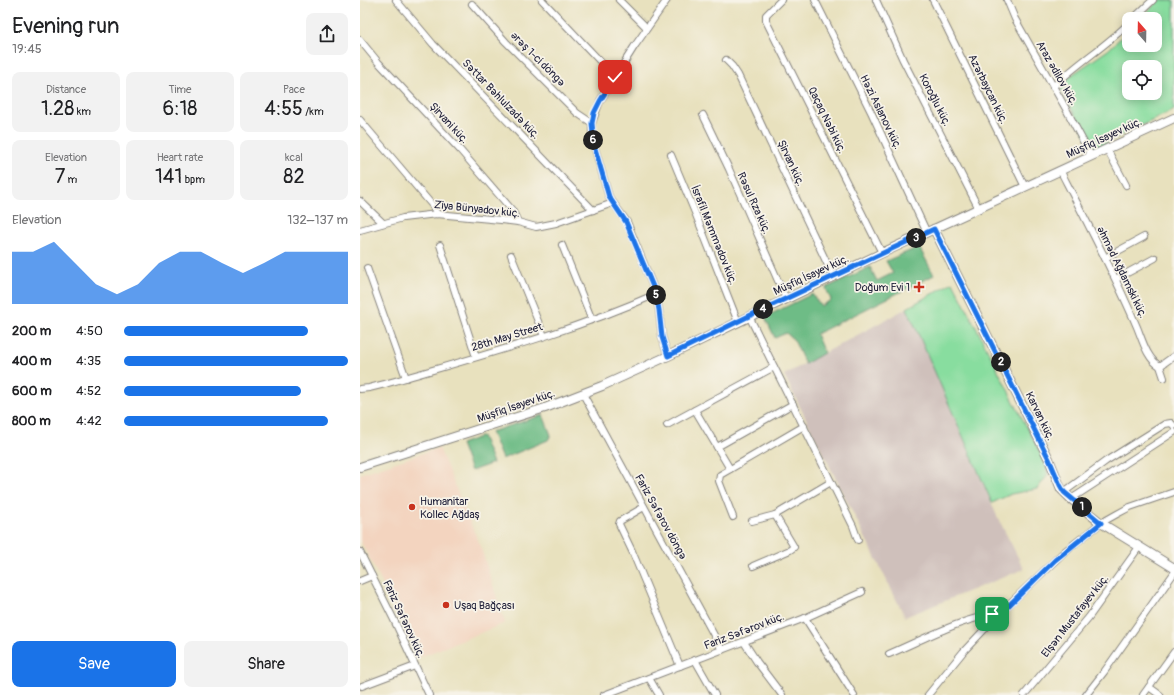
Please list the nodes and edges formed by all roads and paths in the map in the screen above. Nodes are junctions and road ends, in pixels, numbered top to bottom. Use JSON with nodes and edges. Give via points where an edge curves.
{"nodes":[{"id":1,"x":396,"y":0,"type":"edge"},
{"id":2,"x":542,"y":0,"type":"edge"},
{"id":3,"x":619,"y":0,"type":"edge"},
{"id":4,"x":667,"y":0,"type":"edge"},
{"id":5,"x":781,"y":0,"type":"edge"},
{"id":6,"x":815,"y":0,"type":"edge"},
{"id":7,"x":876,"y":0,"type":"edge"},
{"id":8,"x":933,"y":0,"type":"edge"},
{"id":9,"x":1008,"y":0,"type":"edge"},
{"id":10,"x":1153,"y":0,"type":"edge"},
{"id":11,"x":472,"y":4,"type":"dead end"},
{"id":12,"x":1140,"y":12,"type":"edge"},
{"id":13,"x":647,"y":28,"type":"junction"},
{"id":14,"x":1122,"y":29,"type":"edge"},
{"id":15,"x":360,"y":40,"type":"edge"},
{"id":16,"x":726,"y":60,"type":"dead end"},
{"id":17,"x":615,"y":77,"type":"junction"},
{"id":18,"x":1053,"y":87,"type":"junction"},
{"id":19,"x":703,"y":115,"type":"dead end"},
{"id":20,"x":1174,"y":118,"type":"edge"},
{"id":21,"x":360,"y":120,"type":"edge"},
{"id":22,"x":592,"y":123,"type":"junction"},
{"id":23,"x":1107,"y":149,"type":"junction"},
{"id":24,"x":671,"y":156,"type":"dead end"},
{"id":25,"x":1091,"y":156,"type":"junction"},
{"id":26,"x":1060,"y":170,"type":"junction"},
{"id":27,"x":1126,"y":185,"type":"dead end"},
{"id":28,"x":1025,"y":187,"type":"junction"},
{"id":29,"x":360,"y":201,"type":"edge"},
{"id":30,"x":613,"y":203,"type":"junction"},
{"id":31,"x":979,"y":209,"type":"junction"},
{"id":32,"x":593,"y":210,"type":"junction"},
{"id":33,"x":437,"y":214,"type":"junction"},
{"id":34,"x":518,"y":222,"type":"junction"},
{"id":35,"x":383,"y":223,"type":"junction"},
{"id":36,"x":360,"y":230,"type":"edge"},
{"id":37,"x":931,"y":231,"type":"junction"},
{"id":38,"x":1144,"y":237,"type":"dead end"},
{"id":39,"x":440,"y":244,"type":"dead end"},
{"id":40,"x":562,"y":245,"type":"dead end"},
{"id":41,"x":882,"y":253,"type":"junction"},
{"id":42,"x":511,"y":255,"type":"dead end"},
{"id":43,"x":1105,"y":258,"type":"junction"},
{"id":44,"x":1155,"y":258,"type":"dead end"},
{"id":45,"x":367,"y":268,"type":"dead end"},
{"id":46,"x":833,"y":276,"type":"junction"},
{"id":47,"x":1116,"y":279,"type":"junction"},
{"id":48,"x":656,"y":294,"type":"junction"},
{"id":49,"x":786,"y":299,"type":"junction"},
{"id":50,"x":749,"y":316,"type":"junction"},
{"id":51,"x":592,"y":320,"type":"junction"},
{"id":52,"x":738,"y":322,"type":"junction"},
{"id":53,"x":544,"y":336,"type":"junction"},
{"id":54,"x":668,"y":356,"type":"junction"},
{"id":55,"x":1174,"y":356,"type":"edge"},
{"id":56,"x":476,"y":357,"type":"junction"},
{"id":57,"x":1160,"y":366,"type":"junction"},
{"id":58,"x":774,"y":367,"type":"junction"},
{"id":59,"x":406,"y":378,"type":"junction"},
{"id":60,"x":1164,"y":378,"type":"dead end"},
{"id":61,"x":360,"y":389,"type":"edge"},
{"id":62,"x":583,"y":394,"type":"junction"},
{"id":63,"x":793,"y":404,"type":"junction"},
{"id":64,"x":695,"y":410,"type":"junction"},
{"id":65,"x":667,"y":425,"type":"dead end"},
{"id":66,"x":804,"y":426,"type":"junction"},
{"id":67,"x":1174,"y":426,"type":"edge"},
{"id":68,"x":1174,"y":432,"type":"edge"},
{"id":69,"x":717,"y":447,"type":"junction"},
{"id":70,"x":360,"y":467,"type":"edge"},
{"id":71,"x":730,"y":469,"type":"junction"},
{"id":72,"x":831,"y":482,"type":"junction"},
{"id":73,"x":1064,"y":492,"type":"junction"},
{"id":74,"x":1174,"y":492,"type":"edge"},
{"id":75,"x":1071,"y":499,"type":"junction"},
{"id":76,"x":644,"y":507,"type":"junction"},
{"id":77,"x":775,"y":516,"type":"junction"},
{"id":78,"x":733,"y":517,"type":"dead end"},
{"id":79,"x":752,"y":522,"type":"dead end"},
{"id":80,"x":1101,"y":523,"type":"junction"},
{"id":81,"x":858,"y":540,"type":"dead end"},
{"id":82,"x":1139,"y":547,"type":"junction"},
{"id":83,"x":360,"y":552,"type":"edge"},
{"id":84,"x":753,"y":566,"type":"dead end"},
{"id":85,"x":1174,"y":568,"type":"edge"},
{"id":86,"x":1174,"y":573,"type":"edge"},
{"id":87,"x":372,"y":576,"type":"junction"},
{"id":88,"x":360,"y":581,"type":"edge"},
{"id":89,"x":862,"y":592,"type":"dead end"},
{"id":90,"x":1000,"y":614,"type":"junction"},
{"id":91,"x":805,"y":618,"type":"junction"},
{"id":92,"x":744,"y":642,"type":"junction"},
{"id":93,"x":722,"y":650,"type":"junction"},
{"id":94,"x":1174,"y":652,"type":"edge"},
{"id":95,"x":889,"y":654,"type":"dead end"},
{"id":96,"x":695,"y":660,"type":"junction"},
{"id":97,"x":415,"y":666,"type":"junction"},
{"id":98,"x":680,"y":666,"type":"junction"},
{"id":99,"x":649,"y":678,"type":"junction"},
{"id":100,"x":362,"y":686,"type":"dead end"},
{"id":101,"x":1149,"y":687,"type":"junction"},
{"id":102,"x":429,"y":695,"type":"edge"},
{"id":103,"x":604,"y":695,"type":"edge"},
{"id":104,"x":659,"y":695,"type":"edge"},
{"id":105,"x":715,"y":695,"type":"edge"},
{"id":106,"x":782,"y":695,"type":"edge"},
{"id":107,"x":854,"y":695,"type":"edge"},
{"id":108,"x":928,"y":695,"type":"edge"},
{"id":109,"x":1024,"y":695,"type":"edge"},
{"id":110,"x":1086,"y":695,"type":"edge"},
{"id":111,"x":1143,"y":695,"type":"edge"},
{"id":112,"x":1160,"y":695,"type":"edge"}],
"edges":[{"from":1,"to":32,"type":"street","name":"Səttar Bəhlulzadə küç.","via":[[433,44]]},
{"from":2,"to":17,"type":"street"},
{"from":3,"to":13,"type":"street"},
{"from":4,"to":13,"type":"street"},
{"from":5,"to":41,"type":"street","name":"Qaçaq Nəbi küç.","via":[[766,15],[766,21]]},
{"from":6,"to":37,"type":"street","name":"Həzi Aslanov küç."},
{"from":7,"to":31,"type":"street","name":"Koroğlu küç.","via":[[903,60]]},
{"from":8,"to":28,"type":"street","name":"Azərbaycan küç."},
{"from":9,"to":18,"type":"street","name":"Araz Ədilov küç.","via":[[1015,19]]},
{"from":10,"to":12,"type":"street"},
{"from":11,"to":22,"type":"street","name":"Ərəş 1-ci döngə","via":[[577,113]]},
{"from":13,"to":17,"type":"street"},
{"from":14,"to":18,"type":"street"},
{"from":15,"to":34,"type":"street","name":"Şirvani küç.","via":[[460,150],[512,210]]},
{"from":16,"to":46,"type":"street","name":"Şirvan küç.","via":[[738,75]]},
{"from":17,"to":22,"type":"street","via":[[600,101]]},
{"from":18,"to":25,"type":"street","name":"Araz Ədilov küç."},
{"from":19,"to":49,"type":"street","name":"Rəsul Rza küç."},
{"from":20,"to":23,"type":"street","name":"Müşfiq İsayev küç."},
{"from":21,"to":33,"type":"street"},
{"from":22,"to":30,"type":"street","via":[[594,145]]},
{"from":23,"to":25,"type":"street","name":"Müşfiq İsayev küç."},
{"from":23,"to":27,"type":"street"},
{"from":24,"to":52,"type":"street","name":"İsrafil Məmmədov küç."},
{"from":25,"to":26,"type":"street","name":"Müşfiq İsayev küç."},
{"from":26,"to":28,"type":"street","name":"Müşfiq İsayev küç."},
{"from":26,"to":43,"type":"street","name":"Əhməd Ağdamski küç."},
{"from":28,"to":31,"type":"street","name":"Müşfiq İsayev küç."},
{"from":29,"to":35,"type":"street"},
{"from":30,"to":32,"type":"street","name":"Ziya Bünyadov küç."},
{"from":30,"to":48,"type":"street","via":[[626,222]]},
{"from":31,"to":37,"type":"street","name":"Müşfiq İsayev küç."},
{"from":32,"to":34,"type":"street","name":"Ziya Bünyadov küç.","via":[[543,226],[530,226]]},
{"from":33,"to":34,"type":"street","name":"Ziya Bünyadov küç."},
{"from":33,"to":35,"type":"street","name":"Ziya Bünyadov küç."},
{"from":35,"to":36,"type":"street","name":"Ziya Bünyadov küç."},
{"from":37,"to":41,"type":"street","name":"Müşfiq İsayev küç."},
{"from":37,"to":73,"type":"street","name":"Karvan küç.","via":[[1035,430]]},
{"from":38,"to":43,"type":"street"},
{"from":39,"to":56,"type":"street"},
{"from":40,"to":51,"type":"street"},
{"from":41,"to":46,"type":"street","name":"Müşfiq İsayev küç."},
{"from":42,"to":53,"type":"street"},
{"from":43,"to":47,"type":"street","name":"Əhməd Ağdamski küç."},
{"from":44,"to":47,"type":"street"},
{"from":45,"to":59,"type":"street"},
{"from":46,"to":49,"type":"street","name":"Müşfiq İsayev küç."},
{"from":47,"to":57,"type":"street","name":"Əhməd Ağdamski küç.","via":[[1147,350]]},
{"from":48,"to":51,"type":"street","name":"28th May Street"},
{"from":48,"to":54,"type":"street","via":[[662,337]]},
{"from":49,"to":50,"type":"street","name":"Müşfiq İsayev küç."},
{"from":50,"to":52,"type":"street","name":"Müşfiq İsayev küç."},
{"from":50,"to":58,"type":"street"},
{"from":51,"to":53,"type":"street","name":"28th May Street"},
{"from":52,"to":54,"type":"street","name":"Müşfiq İsayev küç."},
{"from":53,"to":56,"type":"street","name":"28th May Street"},
{"from":54,"to":62,"type":"street","name":"Müşfiq İsayev küç."},
{"from":55,"to":57,"type":"street"},
{"from":56,"to":59,"type":"street","name":"28th May Street"},
{"from":57,"to":60,"type":"street"},
{"from":58,"to":63,"type":"street"},
{"from":58,"to":64,"type":"street"},
{"from":59,"to":61,"type":"street","name":"28th May Street"},
{"from":62,"to":70,"type":"street","name":"Müşfiq İsayev küç."},
{"from":62,"to":76,"type":"street","name":"Fariz Səfərov döngə"},
{"from":63,"to":66,"type":"street"},
{"from":63,"to":69,"type":"street"},
{"from":64,"to":65,"type":"street"},
{"from":64,"to":69,"type":"street"},
{"from":66,"to":71,"type":"street"},
{"from":66,"to":72,"type":"street"},
{"from":67,"to":73,"type":"street","via":[[1171,423],[1165,424],[1106,460]]},
{"from":68,"to":75,"type":"street"},
{"from":69,"to":71,"type":"street"},
{"from":71,"to":78,"type":"street","via":[[718,477]]},
{"from":72,"to":77,"type":"street"},
{"from":72,"to":81,"type":"street"},
{"from":73,"to":75,"type":"street","name":"Karvan küç."},
{"from":74,"to":80,"type":"street","via":[[1130,507]]},
{"from":75,"to":80,"type":"street","name":"Karvan küç."},
{"from":76,"to":93,"type":"street","name":"Fariz Səfərov döngə"},
{"from":76,"to":98,"type":"street","via":[[619,524]]},
{"from":77,"to":79,"type":"street"},
{"from":77,"to":84,"type":"street","via":[[794,547]]},
{"from":80,"to":82,"type":"street","name":"Karvan küç."},
{"from":80,"to":90,"type":"street","via":[[1055,560]]},
{"from":82,"to":85,"type":"street","name":"Karvan küç."},
{"from":82,"to":109,"type":"street","name":"Elşən Mustafayev küç.","via":[[1089,617]]},
{"from":83,"to":87,"type":"street","name":"Fariz Səfərov küç."},
{"from":86,"to":110,"type":"street"},
{"from":87,"to":88,"type":"street"},
{"from":87,"to":97,"type":"street","name":"Fariz Səfərov küç."},
{"from":89,"to":91,"type":"street","name":"Fariz Səfərov küç."},
{"from":90,"to":95,"type":"street","via":[[967,621]]},
{"from":90,"to":108,"type":"street","via":[[963,652]]},
{"from":91,"to":92,"type":"street","name":"Fariz Səfərov küç."},
{"from":91,"to":107,"type":"street"},
{"from":92,"to":93,"type":"street","name":"Fariz Səfərov küç."},
{"from":92,"to":106,"type":"street"},
{"from":93,"to":96,"type":"street","name":"Fariz Səfərov küç."},
{"from":94,"to":101,"type":"street"},
{"from":96,"to":98,"type":"street","name":"Fariz Səfərov küç."},
{"from":96,"to":105,"type":"street"},
{"from":97,"to":100,"type":"street"},
{"from":97,"to":102,"type":"street","name":"Fariz Səfərov küç."},
{"from":98,"to":99,"type":"street","name":"Fariz Səfərov küç."},
{"from":99,"to":103,"type":"street","name":"Fariz Səfərov küç."},
{"from":99,"to":104,"type":"street"},
{"from":101,"to":111,"type":"street"},
{"from":101,"to":112,"type":"street"}]}
